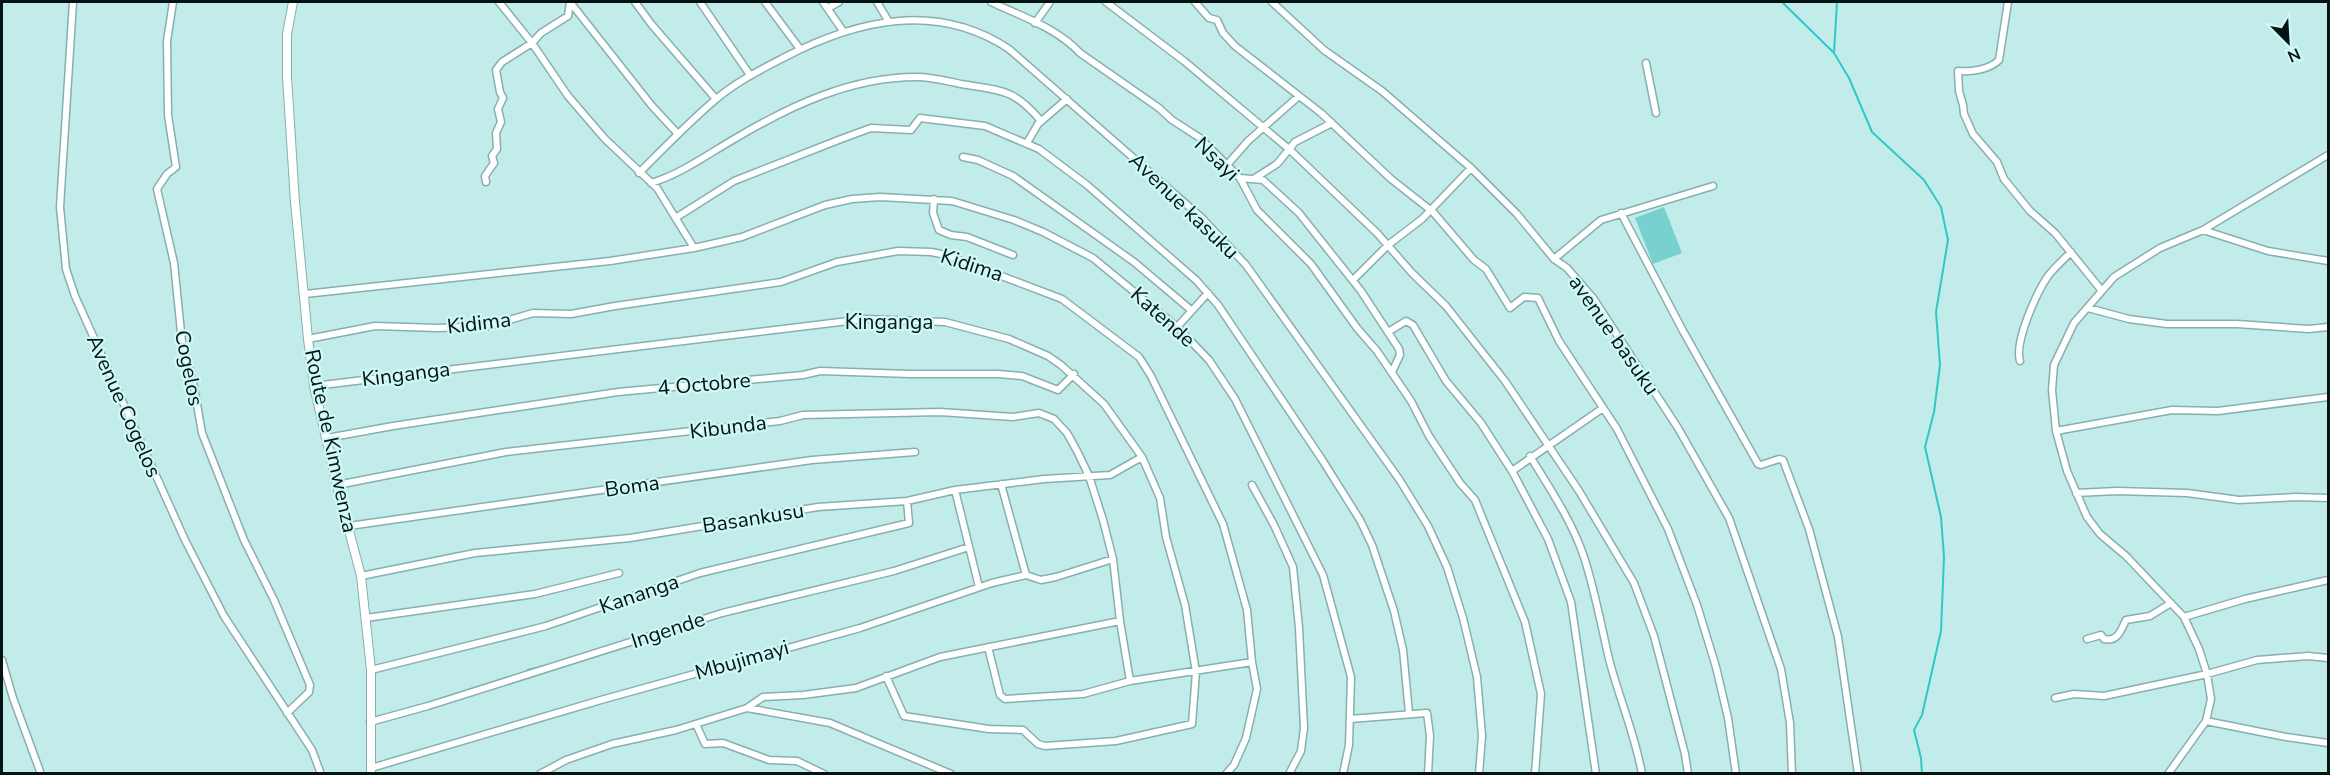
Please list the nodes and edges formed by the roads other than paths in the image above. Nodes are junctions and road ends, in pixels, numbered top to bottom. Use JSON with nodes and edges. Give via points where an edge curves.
{"nodes":[{"id":1,"x":72,"y":2,"type":"edge"},
{"id":2,"x":173,"y":2,"type":"edge"},
{"id":3,"x":292,"y":2,"type":"edge"},
{"id":4,"x":499,"y":2,"type":"edge"},
{"id":5,"x":570,"y":2,"type":"edge"},
{"id":6,"x":635,"y":2,"type":"edge"},
{"id":7,"x":700,"y":2,"type":"edge"},
{"id":8,"x":765,"y":2,"type":"edge"},
{"id":9,"x":823,"y":2,"type":"edge"},
{"id":10,"x":839,"y":2,"type":"edge"},
{"id":11,"x":877,"y":2,"type":"edge"},
{"id":12,"x":991,"y":2,"type":"edge"},
{"id":13,"x":1050,"y":2,"type":"edge"},
{"id":14,"x":1106,"y":2,"type":"edge"},
{"id":15,"x":1195,"y":2,"type":"edge"},
{"id":16,"x":1272,"y":2,"type":"edge"},
{"id":17,"x":2008,"y":2,"type":"edge"},
{"id":18,"x":828,"y":8,"type":"junction"},
{"id":19,"x":889,"y":22,"type":"junction"},
{"id":20,"x":1035,"y":23,"type":"junction"},
{"id":21,"x":843,"y":31,"type":"junction"},
{"id":22,"x":532,"y":44,"type":"junction"},
{"id":23,"x":800,"y":49,"type":"junction"},
{"id":24,"x":1646,"y":63,"type":"dead end"},
{"id":25,"x":750,"y":75,"type":"junction"},
{"id":26,"x":1299,"y":96,"type":"junction"},
{"id":27,"x":716,"y":99,"type":"junction"},
{"id":28,"x":1066,"y":99,"type":"junction"},
{"id":29,"x":1656,"y":113,"type":"dead end"},
{"id":30,"x":1041,"y":121,"type":"junction"},
{"id":31,"x":1332,"y":123,"type":"junction"},
{"id":32,"x":1264,"y":129,"type":"junction"},
{"id":33,"x":678,"y":134,"type":"junction"},
{"id":34,"x":1027,"y":143,"type":"junction"},
{"id":35,"x":1289,"y":149,"type":"junction"},
{"id":36,"x":2328,"y":155,"type":"edge"},
{"id":37,"x":963,"y":157,"type":"dead end"},
{"id":38,"x":1227,"y":165,"type":"junction"},
{"id":39,"x":1471,"y":168,"type":"junction"},
{"id":40,"x":639,"y":173,"type":"junction"},
{"id":41,"x":1240,"y":178,"type":"junction"},
{"id":42,"x":1255,"y":178,"type":"junction"},
{"id":43,"x":486,"y":182,"type":"dead end"},
{"id":44,"x":651,"y":183,"type":"junction"},
{"id":45,"x":1713,"y":186,"type":"dead end"},
{"id":46,"x":934,"y":199,"type":"junction"},
{"id":47,"x":1429,"y":210,"type":"junction"},
{"id":48,"x":1621,"y":213,"type":"junction"},
{"id":49,"x":677,"y":217,"type":"junction"},
{"id":50,"x":2203,"y":230,"type":"junction"},
{"id":51,"x":1388,"y":245,"type":"junction"},
{"id":52,"x":694,"y":248,"type":"junction"},
{"id":53,"x":2071,"y":252,"type":"junction"},
{"id":54,"x":1013,"y":255,"type":"dead end"},
{"id":55,"x":1554,"y":259,"type":"junction"},
{"id":56,"x":2328,"y":261,"type":"edge"},
{"id":57,"x":1353,"y":280,"type":"junction"},
{"id":58,"x":2102,"y":291,"type":"junction"},
{"id":59,"x":1208,"y":293,"type":"junction"},
{"id":60,"x":305,"y":294,"type":"junction"},
{"id":61,"x":2088,"y":308,"type":"junction"},
{"id":62,"x":1191,"y":310,"type":"junction"},
{"id":63,"x":1177,"y":327,"type":"junction"},
{"id":64,"x":2328,"y":327,"type":"edge"},
{"id":65,"x":1388,"y":332,"type":"junction"},
{"id":66,"x":308,"y":339,"type":"junction"},
{"id":67,"x":2020,"y":361,"type":"dead end"},
{"id":68,"x":1392,"y":372,"type":"junction"},
{"id":69,"x":1074,"y":374,"type":"junction"},
{"id":70,"x":314,"y":386,"type":"junction"},
{"id":71,"x":2328,"y":398,"type":"edge"},
{"id":72,"x":1603,"y":408,"type":"junction"},
{"id":73,"x":2056,"y":431,"type":"junction"},
{"id":74,"x":327,"y":438,"type":"junction"},
{"id":75,"x":1549,"y":444,"type":"junction"},
{"id":76,"x":915,"y":452,"type":"dead end"},
{"id":77,"x":1530,"y":456,"type":"junction"},
{"id":78,"x":1142,"y":457,"type":"junction"},
{"id":79,"x":1512,"y":471,"type":"junction"},
{"id":80,"x":1089,"y":476,"type":"junction"},
{"id":81,"x":1001,"y":484,"type":"junction"},
{"id":82,"x":337,"y":485,"type":"junction"},
{"id":83,"x":1252,"y":485,"type":"dead end"},
{"id":84,"x":955,"y":490,"type":"junction"},
{"id":85,"x":2076,"y":493,"type":"junction"},
{"id":86,"x":2328,"y":498,"type":"edge"},
{"id":87,"x":907,"y":501,"type":"junction"},
{"id":88,"x":349,"y":526,"type":"junction"},
{"id":89,"x":969,"y":548,"type":"junction"},
{"id":90,"x":1113,"y":559,"type":"junction"},
{"id":91,"x":619,"y":573,"type":"dead end"},
{"id":92,"x":1026,"y":575,"type":"junction"},
{"id":93,"x":361,"y":576,"type":"junction"},
{"id":94,"x":2328,"y":580,"type":"edge"},
{"id":95,"x":979,"y":587,"type":"junction"},
{"id":96,"x":2171,"y":603,"type":"junction"},
{"id":97,"x":2184,"y":617,"type":"junction"},
{"id":98,"x":366,"y":618,"type":"junction"},
{"id":99,"x":1120,"y":621,"type":"junction"},
{"id":100,"x":2086,"y":639,"type":"dead end"},
{"id":101,"x":988,"y":647,"type":"junction"},
{"id":102,"x":2328,"y":658,"type":"edge"},
{"id":103,"x":2,"y":661,"type":"edge"},
{"id":104,"x":1252,"y":662,"type":"junction"},
{"id":105,"x":371,"y":670,"type":"junction"},
{"id":106,"x":1196,"y":672,"type":"junction"},
{"id":107,"x":2207,"y":674,"type":"junction"},
{"id":108,"x":886,"y":676,"type":"junction"},
{"id":109,"x":1130,"y":681,"type":"junction"},
{"id":110,"x":2055,"y":698,"type":"dead end"},
{"id":111,"x":747,"y":708,"type":"junction"},
{"id":112,"x":287,"y":713,"type":"junction"},
{"id":113,"x":1409,"y":713,"type":"junction"},
{"id":114,"x":1350,"y":720,"type":"junction"},
{"id":115,"x":2206,"y":721,"type":"junction"},
{"id":116,"x":370,"y":722,"type":"junction"},
{"id":117,"x":696,"y":724,"type":"junction"},
{"id":118,"x":2328,"y":743,"type":"edge"},
{"id":119,"x":371,"y":771,"type":"edge"},
{"id":120,"x":41,"y":774,"type":"edge"},
{"id":121,"x":321,"y":774,"type":"edge"},
{"id":122,"x":540,"y":774,"type":"edge"},
{"id":123,"x":824,"y":774,"type":"edge"},
{"id":124,"x":951,"y":774,"type":"edge"},
{"id":125,"x":1226,"y":774,"type":"edge"},
{"id":126,"x":1289,"y":774,"type":"edge"},
{"id":127,"x":1343,"y":774,"type":"edge"},
{"id":128,"x":1428,"y":774,"type":"edge"},
{"id":129,"x":1479,"y":774,"type":"edge"},
{"id":130,"x":1536,"y":774,"type":"edge"},
{"id":131,"x":1596,"y":774,"type":"edge"},
{"id":132,"x":1642,"y":774,"type":"edge"},
{"id":133,"x":1688,"y":774,"type":"edge"},
{"id":134,"x":1736,"y":774,"type":"edge"},
{"id":135,"x":1792,"y":774,"type":"edge"},
{"id":136,"x":1858,"y":774,"type":"edge"},
{"id":137,"x":2168,"y":774,"type":"edge"}],
"edges":[{"from":1,"to":112,"type":"street","name":"Avenue Cogelos","via":[[60,207],[66,269],[185,540],[224,616]]},
{"from":2,"to":112,"type":"street","name":"Cogelos","via":[[167,41],[168,115],[176,167],[157,189],[174,263],[182,342],[202,434],[244,540],[310,685],[309,693]]},
{"from":3,"to":60,"type":"street","name":"Route de Kimwenza","via":[[286,34],[287,77]]},
{"from":4,"to":22,"type":"street"},
{"from":5,"to":22,"type":"street","via":[[568,16],[541,33]]},
{"from":5,"to":33,"type":"street"},
{"from":6,"to":27,"type":"street"},
{"from":7,"to":25,"type":"street"},
{"from":8,"to":23,"type":"street"},
{"from":9,"to":18,"type":"street"},
{"from":10,"to":18,"type":"street"},
{"from":11,"to":19,"type":"street"},
{"from":12,"to":20,"type":"street","name":"Nsayi"},
{"from":13,"to":20,"type":"street"},
{"from":14,"to":32,"type":"street"},
{"from":15,"to":26,"type":"street","via":[[1216,20],[1235,46]]},
{"from":16,"to":39,"type":"street","name":"avenue basuku","via":[[1324,50],[1382,91]]},
{"from":17,"to":53,"type":"street","via":[[1999,60],[1991,66],[1958,71],[1964,114],[2004,179]]},
{"from":18,"to":21,"type":"street"},
{"from":19,"to":21,"type":"street","name":"Avenue kasuku"},
{"from":19,"to":28,"type":"street","name":"Avenue kasuku","via":[[940,21],[974,30],[1009,49]]},
{"from":20,"to":38,"type":"street","name":"Nsayi","via":[[1072,45],[1200,138]]},
{"from":21,"to":23,"type":"street","name":"Avenue kasuku"},
{"from":22,"to":40,"type":"street","via":[[605,139]]},
{"from":22,"to":43,"type":"street","via":[[496,70],[503,98],[498,109],[501,122]]},
{"from":23,"to":25,"type":"street","name":"Avenue kasuku"},
{"from":24,"to":29,"type":"street"},
{"from":25,"to":27,"type":"street","name":"Avenue kasuku"},
{"from":26,"to":31,"type":"street"},
{"from":26,"to":32,"type":"street"},
{"from":27,"to":33,"type":"street","name":"Avenue kasuku"},
{"from":28,"to":30,"type":"street"},
{"from":28,"to":129,"type":"street","name":"Avenue kasuku","via":[[1202,218],[1246,265],[1400,479],[1447,567],[1463,618],[1477,677],[1482,736]]},
{"from":30,"to":34,"type":"street"},
{"from":30,"to":44,"type":"street","via":[[1015,96],[994,88],[918,77],[874,80],[835,90],[769,118],[700,160]]},
{"from":31,"to":35,"type":"street"},
{"from":31,"to":47,"type":"street"},
{"from":32,"to":35,"type":"street"},
{"from":32,"to":38,"type":"street"},
{"from":33,"to":40,"type":"street","name":"Avenue kasuku"},
{"from":34,"to":49,"type":"street","via":[[985,126],[920,118],[911,130],[871,129],[785,160],[734,181]]},
{"from":34,"to":59,"type":"street","via":[[1087,185]]},
{"from":35,"to":42,"type":"street","via":[[1277,164]]},
{"from":35,"to":51,"type":"street"},
{"from":36,"to":50,"type":"street"},
{"from":37,"to":62,"type":"street","via":[[1013,176],[1134,262]]},
{"from":38,"to":41,"type":"street","name":"Nsayi"},
{"from":39,"to":47,"type":"street"},
{"from":39,"to":55,"type":"street","name":"avenue basuku"},
{"from":40,"to":44,"type":"street"},
{"from":41,"to":42,"type":"street"},
{"from":41,"to":68,"type":"street","name":"Nsayi","via":[[1257,210],[1311,264]]},
{"from":42,"to":57,"type":"street","via":[[1267,182],[1299,213]]},
{"from":44,"to":49,"type":"street"},
{"from":45,"to":48,"type":"street"},
{"from":46,"to":52,"type":"street","name":"Katende","via":[[852,199],[825,205],[742,237]]},
{"from":46,"to":54,"type":"street","via":[[933,213],[939,230]]},
{"from":46,"to":63,"type":"street","name":"Katende","via":[[1024,223],[1068,244],[1093,258]]},
{"from":47,"to":51,"type":"street"},
{"from":47,"to":72,"type":"street","via":[[1486,269],[1510,308],[1524,297],[1538,298],[1558,341]]},
{"from":48,"to":55,"type":"street","via":[[1601,220]]},
{"from":48,"to":136,"type":"street","via":[[1758,464],[1783,460],[1809,529],[1838,637]]},
{"from":49,"to":52,"type":"street"},
{"from":50,"to":56,"type":"street","via":[[2268,251]]},
{"from":50,"to":58,"type":"street","via":[[2160,248],[2114,277]]},
{"from":51,"to":57,"type":"street"},
{"from":51,"to":75,"type":"street","via":[[1446,306]]},
{"from":52,"to":60,"type":"street","name":"Katende","via":[[610,261]]},
{"from":53,"to":58,"type":"street"},
{"from":53,"to":67,"type":"street","via":[[2053,270],[2038,297],[2023,333]]},
{"from":55,"to":135,"type":"street","name":"avenue basuku","via":[[1567,267],[1593,298],[1678,428],[1726,512],[1781,669],[1790,723]]},
{"from":57,"to":65,"type":"street"},
{"from":58,"to":61,"type":"street"},
{"from":59,"to":62,"type":"street"},
{"from":59,"to":113,"type":"street","via":[[1360,520],[1372,545],[1404,650]]},
{"from":60,"to":66,"type":"street","name":"Route de Kimwenza"},
{"from":61,"to":64,"type":"street","via":[[2167,324]]},
{"from":61,"to":73,"type":"street","via":[[2074,323],[2054,364]]},
{"from":62,"to":63,"type":"street"},
{"from":63,"to":114,"type":"street","name":"Katende","via":[[1225,382],[1323,575],[1351,673]]},
{"from":65,"to":68,"type":"street","via":[[1400,352]]},
{"from":65,"to":79,"type":"street","via":[[1406,321],[1413,325],[1446,381],[1481,423]]},
{"from":66,"to":70,"type":"street","name":"Route de Kimwenza"},
{"from":66,"to":104,"type":"street","name":"Kidima","via":[[375,326],[489,326],[533,314],[571,314],[782,282],[837,262],[898,251],[946,255],[1062,299],[1139,357],[1223,524],[1247,610]]},
{"from":68,"to":130,"type":"street","name":"Nsayi","via":[[1460,483],[1475,500],[1526,622],[1541,694]]},
{"from":69,"to":70,"type":"street","name":"Kinganga","via":[[1048,356],[1009,339],[945,322],[865,319]]},
{"from":69,"to":74,"type":"street","name":"4 Octobre","via":[[1058,390],[1022,376],[999,374],[820,371],[618,392]]},
{"from":69,"to":78,"type":"street","name":"Kinganga","via":[[1104,404]]},
{"from":70,"to":74,"type":"street","name":"Route de Kimwenza"},
{"from":71,"to":73,"type":"street","via":[[2218,411],[2172,410]]},
{"from":72,"to":75,"type":"street"},
{"from":72,"to":134,"type":"street","via":[[1668,529],[1697,605],[1728,718]]},
{"from":73,"to":85,"type":"street"},
{"from":74,"to":82,"type":"street","name":"Route de Kimwenza"},
{"from":75,"to":77,"type":"street"},
{"from":75,"to":133,"type":"street","via":[[1636,588],[1654,636]]},
{"from":76,"to":88,"type":"street","name":"Boma","via":[[812,460]]},
{"from":77,"to":79,"type":"street"},
{"from":77,"to":132,"type":"street","via":[[1566,513],[1584,555]]},
{"from":78,"to":80,"type":"street","name":"Basankusu","via":[[1110,475]]},
{"from":78,"to":106,"type":"street","name":"Kinganga","via":[[1160,498]]},
{"from":79,"to":131,"type":"street","via":[[1548,539],[1571,602]]},
{"from":80,"to":81,"type":"street","name":"Basankusu"},
{"from":80,"to":82,"type":"street","name":"Kibunda","via":[[1067,433],[1047,414],[1013,417],[940,412],[803,415],[506,452]]},
{"from":80,"to":90,"type":"street","name":"Kibunda"},
{"from":81,"to":84,"type":"street","name":"Basankusu"},
{"from":81,"to":92,"type":"street"},
{"from":82,"to":88,"type":"street","name":"Route de Kimwenza"},
{"from":83,"to":126,"type":"street","via":[[1293,567],[1304,728],[1301,751]]},
{"from":84,"to":87,"type":"street","name":"Basankusu"},
{"from":84,"to":89,"type":"street"},
{"from":85,"to":86,"type":"street","via":[[2187,493],[2239,500]]},
{"from":85,"to":96,"type":"street","via":[[2100,534]]},
{"from":87,"to":93,"type":"street","name":"Basankusu","via":[[818,507],[630,538],[475,553]]},
{"from":87,"to":105,"type":"street","name":"Kananga","via":[[909,523],[700,573],[527,632]]},
{"from":88,"to":93,"type":"street","name":"Route de Kimwenza"},
{"from":89,"to":95,"type":"street"},
{"from":89,"to":116,"type":"street","name":"Ingende","via":[[894,571],[722,613]]},
{"from":90,"to":92,"type":"street","name":"Mbujimayi","via":[[1041,580]]},
{"from":90,"to":99,"type":"street","name":"Kibunda"},
{"from":91,"to":98,"type":"street","via":[[535,594]]},
{"from":92,"to":95,"type":"street","name":"Mbujimayi"},
{"from":93,"to":98,"type":"street","name":"Route de Kimwenza"},
{"from":94,"to":97,"type":"street"},
{"from":95,"to":119,"type":"street","name":"Mbujimayi","via":[[860,627],[601,700]]},
{"from":96,"to":97,"type":"street"},
{"from":96,"to":100,"type":"street","via":[[2150,616],[2126,620],[2117,638],[2110,641],[2101,635]]},
{"from":97,"to":107,"type":"street"},
{"from":98,"to":105,"type":"street","name":"Route de Kimwenza"},
{"from":99,"to":101,"type":"street"},
{"from":99,"to":109,"type":"street","name":"Kibunda"},
{"from":101,"to":108,"type":"street","via":[[937,657]]},
{"from":101,"to":109,"type":"street","via":[[1000,694],[1005,699],[1083,694]]},
{"from":102,"to":107,"type":"street","via":[[2257,660]]},
{"from":103,"to":120,"type":"street"},
{"from":104,"to":106,"type":"street"},
{"from":104,"to":125,"type":"street","name":"Kidima","via":[[1257,689],[1246,738]]},
{"from":105,"to":116,"type":"street","name":"Route de Kimwenza"},
{"from":106,"to":108,"type":"street","name":"Kinganga","via":[[1192,724],[1116,741],[1045,746],[1023,730],[904,717]]},
{"from":106,"to":109,"type":"street"},
{"from":107,"to":110,"type":"street","via":[[2104,696],[2074,694]]},
{"from":107,"to":115,"type":"street","via":[[2211,699]]},
{"from":108,"to":111,"type":"street","via":[[842,691],[763,697]]},
{"from":111,"to":117,"type":"street"},
{"from":111,"to":124,"type":"street","via":[[830,723]]},
{"from":112,"to":121,"type":"street","name":"Avenue Cogelos","via":[[312,750]]},
{"from":113,"to":114,"type":"street"},
{"from":113,"to":128,"type":"street","via":[[1428,714]]},
{"from":114,"to":127,"type":"street","name":"Katende"},
{"from":115,"to":118,"type":"street"},
{"from":115,"to":137,"type":"street"},
{"from":116,"to":119,"type":"street","name":"Route de Kimwenza"},
{"from":117,"to":122,"type":"street","via":[[612,744]]},
{"from":117,"to":123,"type":"street","via":[[705,744],[723,743],[769,760],[797,761]]}]}
